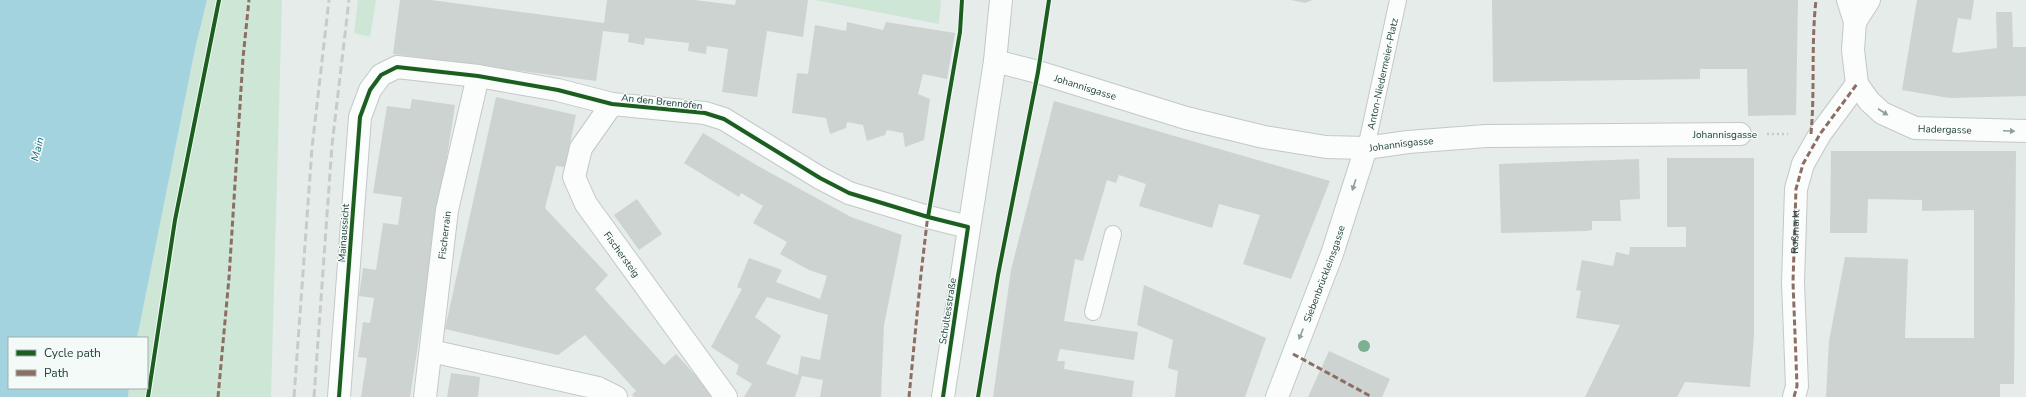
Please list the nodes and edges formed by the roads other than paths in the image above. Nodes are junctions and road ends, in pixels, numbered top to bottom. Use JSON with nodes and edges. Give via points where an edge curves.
{"nodes":[{"id":1,"x":1001,"y":0,"type":"edge"},
{"id":2,"x":1398,"y":0,"type":"edge"},
{"id":3,"x":1848,"y":0,"type":"edge"},
{"id":4,"x":1869,"y":0,"type":"edge"},
{"id":5,"x":1855,"y":22,"type":"junction"},
{"id":6,"x":994,"y":61,"type":"junction"},
{"id":7,"x":381,"y":75,"type":"joint"},
{"id":8,"x":478,"y":76,"type":"junction"},
{"id":9,"x":1857,"y":84,"type":"junction"},
{"id":10,"x":612,"y":104,"type":"junction"},
{"id":11,"x":2026,"y":132,"type":"edge"},
{"id":12,"x":1740,"y":134,"type":"road end"},
{"id":13,"x":1366,"y":148,"type":"junction"},
{"id":14,"x":968,"y":227,"type":"junction"},
{"id":15,"x":1113,"y":234,"type":"dead end"},
{"id":16,"x":1092,"y":312,"type":"dead end"},
{"id":17,"x":431,"y":351,"type":"junction"},
{"id":18,"x":339,"y":397,"type":"edge"},
{"id":19,"x":425,"y":397,"type":"edge"},
{"id":20,"x":616,"y":397,"type":"edge"},
{"id":21,"x":726,"y":397,"type":"edge"},
{"id":22,"x":942,"y":397,"type":"edge"},
{"id":23,"x":1277,"y":397,"type":"edge"},
{"id":24,"x":1794,"y":397,"type":"edge"}],
"edges":[{"from":1,"to":6,"type":"street","name":"Schultesstraße"},
{"from":2,"to":13,"type":"lane","name":"Anton-Niedermeier-Platz"},
{"from":3,"to":5,"type":"street"},
{"from":4,"to":5,"type":"street"},
{"from":5,"to":9,"type":"street","via":[[1853,50]]},
{"from":6,"to":13,"type":"street","name":"Johannisgasse","via":[[1186,118],[1264,137],[1326,147]]},
{"from":6,"to":14,"type":"street","name":"Schultesstraße"},
{"from":7,"to":8,"type":"street","name":"An den Brennöfen","via":[[397,67]]},
{"from":7,"to":18,"type":"street","name":"Mainaussicht","via":[[370,90],[360,117]]},
{"from":8,"to":10,"type":"street","name":"An den Brennöfen","via":[[558,90]]},
{"from":8,"to":17,"type":"street","name":"Fischerrain","via":[[447,210]]},
{"from":9,"to":11,"type":"street","name":"Hadergasse","one_way":true,"via":[[1869,101],[1882,113],[1915,128]]},
{"from":9,"to":24,"type":"street","name":"Roßmarkt","via":[[1820,134],[1803,164],[1796,189],[1793,282],[1797,386]]},
{"from":10,"to":14,"type":"street","name":"An den Brennöfen","via":[[676,110],[724,119],[849,193]]},
{"from":10,"to":21,"type":"street","name":"Fischersteig","via":[[581,148],[574,177],[586,204]]},
{"from":12,"to":13,"type":"street","name":"Johannisgasse","via":[[1486,136]]},
{"from":13,"to":23,"type":"street","name":"Siebenbrückleinsgasse","one_way":true,"via":[[1332,254]]},
{"from":14,"to":22,"type":"street","name":"Schultesstraße"},
{"from":15,"to":16,"type":"lane"},
{"from":17,"to":19,"type":"street","name":"Fischerrain"},
{"from":17,"to":20,"type":"street","via":[[598,388]]}]}
